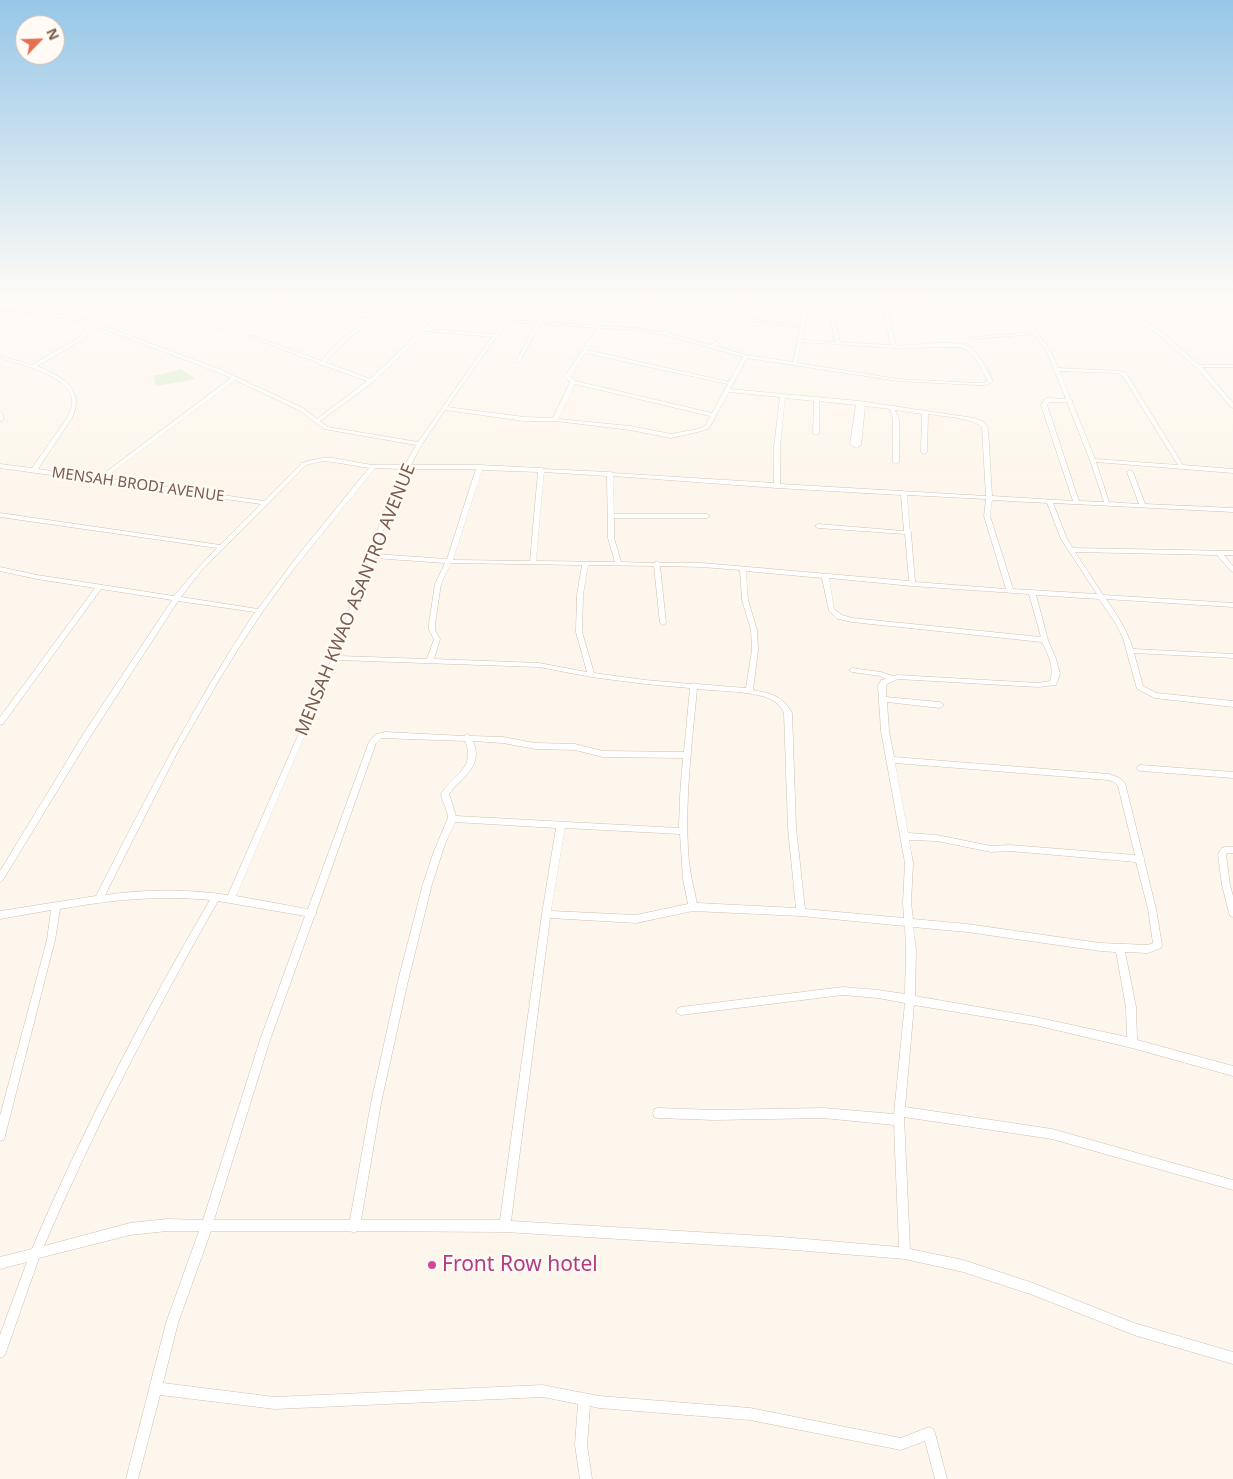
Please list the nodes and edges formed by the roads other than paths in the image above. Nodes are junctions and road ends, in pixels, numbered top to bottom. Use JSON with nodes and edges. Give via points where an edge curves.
{"nodes":[{"id":1,"x":23,"y":363,"type":"edge"},
{"id":2,"x":39,"y":363,"type":"edge"},
{"id":3,"x":201,"y":363,"type":"edge"},
{"id":4,"x":390,"y":363,"type":"edge"},
{"id":5,"x":475,"y":363,"type":"edge"},
{"id":6,"x":576,"y":363,"type":"edge"},
{"id":7,"x":639,"y":363,"type":"edge"},
{"id":8,"x":742,"y":363,"type":"edge"},
{"id":9,"x":801,"y":363,"type":"edge"},
{"id":10,"x":979,"y":363,"type":"edge"},
{"id":11,"x":1054,"y":363,"type":"edge"},
{"id":12,"x":1195,"y":363,"type":"edge"},
{"id":13,"x":321,"y":364,"type":"edge"},
{"id":14,"x":34,"y":366,"type":"junction"},
{"id":15,"x":1198,"y":366,"type":"junction"},
{"id":16,"x":1233,"y":366,"type":"edge"},
{"id":17,"x":1057,"y":369,"type":"junction"},
{"id":18,"x":233,"y":379,"type":"junction"},
{"id":19,"x":371,"y":381,"type":"junction"},
{"id":20,"x":573,"y":382,"type":"junction"},
{"id":21,"x":730,"y":383,"type":"junction"},
{"id":22,"x":726,"y":390,"type":"junction"},
{"id":23,"x":784,"y":396,"type":"junction"},
{"id":24,"x":817,"y":399,"type":"junction"},
{"id":25,"x":1070,"y":401,"type":"junction"},
{"id":26,"x":861,"y":403,"type":"junction"},
{"id":27,"x":1233,"y":406,"type":"edge"},
{"id":28,"x":446,"y":408,"type":"junction"},
{"id":29,"x":892,"y":408,"type":"junction"},
{"id":30,"x":925,"y":413,"type":"junction"},
{"id":31,"x":0,"y":414,"type":"edge"},
{"id":32,"x":713,"y":415,"type":"junction"},
{"id":33,"x":0,"y":420,"type":"edge"},
{"id":34,"x":557,"y":420,"type":"junction"},
{"id":35,"x":317,"y":422,"type":"junction"},
{"id":36,"x":857,"y":429,"type":"dead end"},
{"id":37,"x":816,"y":433,"type":"dead end"},
{"id":38,"x":419,"y":444,"type":"junction"},
{"id":39,"x":924,"y":452,"type":"dead end"},
{"id":40,"x":1093,"y":460,"type":"junction"},
{"id":41,"x":896,"y":462,"type":"dead end"},
{"id":42,"x":408,"y":465,"type":"junction"},
{"id":43,"x":0,"y":466,"type":"edge"},
{"id":44,"x":373,"y":467,"type":"junction"},
{"id":45,"x":480,"y":467,"type":"junction"},
{"id":46,"x":1176,"y":467,"type":"junction"},
{"id":47,"x":541,"y":469,"type":"junction"},
{"id":48,"x":34,"y":470,"type":"junction"},
{"id":49,"x":1233,"y":471,"type":"edge"},
{"id":50,"x":1130,"y":472,"type":"dead end"},
{"id":51,"x":610,"y":473,"type":"junction"},
{"id":52,"x":98,"y":480,"type":"junction"},
{"id":53,"x":776,"y":486,"type":"junction"},
{"id":54,"x":904,"y":492,"type":"junction"},
{"id":55,"x":989,"y":497,"type":"junction"},
{"id":56,"x":1050,"y":502,"type":"junction"},
{"id":57,"x":263,"y":503,"type":"junction"},
{"id":58,"x":1077,"y":503,"type":"junction"},
{"id":59,"x":1106,"y":504,"type":"junction"},
{"id":60,"x":1144,"y":506,"type":"junction"},
{"id":61,"x":1233,"y":510,"type":"edge"},
{"id":62,"x":0,"y":515,"type":"edge"},
{"id":63,"x":611,"y":516,"type":"junction"},
{"id":64,"x":707,"y":516,"type":"dead end"},
{"id":65,"x":818,"y":526,"type":"dead end"},
{"id":66,"x":909,"y":533,"type":"junction"},
{"id":67,"x":220,"y":547,"type":"junction"},
{"id":68,"x":1071,"y":550,"type":"junction"},
{"id":69,"x":1219,"y":553,"type":"junction"},
{"id":70,"x":1233,"y":553,"type":"edge"},
{"id":71,"x":371,"y":556,"type":"junction"},
{"id":72,"x":449,"y":561,"type":"junction"},
{"id":73,"x":618,"y":562,"type":"junction"},
{"id":74,"x":533,"y":563,"type":"junction"},
{"id":75,"x":657,"y":563,"type":"junction"},
{"id":76,"x":585,"y":564,"type":"junction"},
{"id":77,"x":0,"y":569,"type":"edge"},
{"id":78,"x":743,"y":569,"type":"junction"},
{"id":79,"x":1233,"y":570,"type":"edge"},
{"id":80,"x":825,"y":576,"type":"junction"},
{"id":81,"x":912,"y":584,"type":"junction"},
{"id":82,"x":100,"y":586,"type":"junction"},
{"id":83,"x":1010,"y":590,"type":"junction"},
{"id":84,"x":1032,"y":592,"type":"junction"},
{"id":85,"x":1101,"y":596,"type":"junction"},
{"id":86,"x":177,"y":597,"type":"junction"},
{"id":87,"x":1233,"y":605,"type":"edge"},
{"id":88,"x":260,"y":611,"type":"junction"},
{"id":89,"x":663,"y":623,"type":"dead end"},
{"id":90,"x":1045,"y":640,"type":"junction"},
{"id":91,"x":1130,"y":651,"type":"junction"},
{"id":92,"x":1233,"y":656,"type":"edge"},
{"id":93,"x":335,"y":658,"type":"junction"},
{"id":94,"x":430,"y":661,"type":"junction"},
{"id":95,"x":852,"y":670,"type":"dead end"},
{"id":96,"x":591,"y":675,"type":"junction"},
{"id":97,"x":891,"y":678,"type":"junction"},
{"id":98,"x":694,"y":685,"type":"junction"},
{"id":99,"x":749,"y":690,"type":"junction"},
{"id":100,"x":882,"y":699,"type":"junction"},
{"id":101,"x":1233,"y":704,"type":"edge"},
{"id":102,"x":940,"y":705,"type":"dead end"},
{"id":103,"x":0,"y":722,"type":"edge"},
{"id":104,"x":466,"y":737,"type":"junction"},
{"id":105,"x":685,"y":755,"type":"junction"},
{"id":106,"x":891,"y":760,"type":"junction"},
{"id":107,"x":1141,"y":768,"type":"dead end"},
{"id":108,"x":1233,"y":774,"type":"edge"},
{"id":109,"x":452,"y":819,"type":"junction"},
{"id":110,"x":561,"y":825,"type":"junction"},
{"id":111,"x":682,"y":831,"type":"junction"},
{"id":112,"x":905,"y":836,"type":"junction"},
{"id":113,"x":1233,"y":850,"type":"edge"},
{"id":114,"x":1141,"y":859,"type":"junction"},
{"id":115,"x":0,"y":878,"type":"edge"},
{"id":116,"x":1229,"y":885,"type":"edge"},
{"id":117,"x":216,"y":897,"type":"junction"},
{"id":118,"x":99,"y":898,"type":"junction"},
{"id":119,"x":231,"y":898,"type":"junction"},
{"id":120,"x":56,"y":906,"type":"junction"},
{"id":121,"x":693,"y":907,"type":"junction"},
{"id":122,"x":801,"y":912,"type":"junction"},
{"id":123,"x":1233,"y":912,"type":"edge"},
{"id":124,"x":312,"y":914,"type":"junction"},
{"id":125,"x":546,"y":914,"type":"junction"},
{"id":126,"x":0,"y":915,"type":"edge"},
{"id":127,"x":910,"y":923,"type":"junction"},
{"id":128,"x":1120,"y":948,"type":"junction"},
{"id":129,"x":910,"y":1000,"type":"junction"},
{"id":130,"x":680,"y":1011,"type":"dead end"},
{"id":131,"x":1132,"y":1043,"type":"junction"},
{"id":132,"x":1233,"y":1071,"type":"edge"},
{"id":133,"x":658,"y":1113,"type":"dead end"},
{"id":134,"x":900,"y":1116,"type":"junction"},
{"id":135,"x":0,"y":1136,"type":"edge"},
{"id":136,"x":1233,"y":1185,"type":"edge"},
{"id":137,"x":207,"y":1225,"type":"junction"},
{"id":138,"x":505,"y":1226,"type":"junction"},
{"id":139,"x":354,"y":1227,"type":"junction"},
{"id":140,"x":36,"y":1252,"type":"junction"},
{"id":141,"x":905,"y":1253,"type":"junction"},
{"id":142,"x":0,"y":1263,"type":"edge"},
{"id":143,"x":0,"y":1352,"type":"edge"},
{"id":144,"x":1233,"y":1359,"type":"edge"},
{"id":145,"x":155,"y":1388,"type":"junction"},
{"id":146,"x":584,"y":1399,"type":"junction"},
{"id":147,"x":132,"y":1479,"type":"edge"},
{"id":148,"x":586,"y":1479,"type":"edge"},
{"id":149,"x":941,"y":1479,"type":"edge"}],
"edges":[{"from":1,"to":14,"type":"street","name":"MENSAH BRODI AVENUE"},
{"from":2,"to":14,"type":"street"},
{"from":3,"to":18,"type":"street"},
{"from":4,"to":19,"type":"street"},
{"from":5,"to":28,"type":"street","name":"MENSAH KWAO ASANTRO AVENUE"},
{"from":6,"to":20,"type":"street","via":[[567,376]]},
{"from":7,"to":21,"type":"street"},
{"from":8,"to":21,"type":"street"},
{"from":9,"to":10,"type":"street","via":[[924,383],[986,384],[990,381]]},
{"from":11,"to":17,"type":"street"},
{"from":12,"to":15,"type":"street"},
{"from":13,"to":19,"type":"street"},
{"from":14,"to":48,"type":"street","name":"MENSAH BRODI AVENUE","via":[[71,389],[76,400],[73,412]]},
{"from":15,"to":16,"type":"street"},
{"from":15,"to":27,"type":"street"},
{"from":17,"to":25,"type":"street"},
{"from":17,"to":46,"type":"street","via":[[1124,374],[1182,466]]},
{"from":18,"to":35,"type":"street","via":[[302,408]]},
{"from":18,"to":52,"type":"street"},
{"from":19,"to":35,"type":"street"},
{"from":20,"to":32,"type":"street"},
{"from":20,"to":34,"type":"street"},
{"from":21,"to":22,"type":"street"},
{"from":22,"to":23,"type":"street"},
{"from":22,"to":32,"type":"street"},
{"from":23,"to":24,"type":"street"},
{"from":23,"to":53,"type":"street"},
{"from":24,"to":26,"type":"street"},
{"from":24,"to":37,"type":"street"},
{"from":25,"to":40,"type":"street"},
{"from":25,"to":58,"type":"street","via":[[1047,400],[1044,405]]},
{"from":26,"to":29,"type":"street"},
{"from":26,"to":36,"type":"street"},
{"from":28,"to":34,"type":"street","via":[[524,419]]},
{"from":28,"to":38,"type":"street","name":"MENSAH KWAO ASANTRO AVENUE"},
{"from":29,"to":30,"type":"street"},
{"from":29,"to":41,"type":"street","via":[[896,420]]},
{"from":30,"to":39,"type":"street"},
{"from":30,"to":55,"type":"street","via":[[982,423]]},
{"from":31,"to":33,"type":"street"},
{"from":32,"to":34,"type":"street","via":[[707,427],[671,436]]},
{"from":35,"to":38,"type":"street","via":[[339,431]]},
{"from":38,"to":42,"type":"street","name":"MENSAH KWAO ASANTRO AVENUE"},
{"from":40,"to":46,"type":"street"},
{"from":40,"to":59,"type":"street"},
{"from":42,"to":44,"type":"street"},
{"from":42,"to":45,"type":"street"},
{"from":42,"to":71,"type":"street","name":"MENSAH KWAO ASANTRO AVENUE"},
{"from":43,"to":48,"type":"street"},
{"from":44,"to":57,"type":"street","via":[[326,459],[311,460]]},
{"from":44,"to":88,"type":"street"},
{"from":45,"to":47,"type":"street"},
{"from":45,"to":72,"type":"street"},
{"from":46,"to":49,"type":"street"},
{"from":47,"to":51,"type":"street"},
{"from":47,"to":74,"type":"street"},
{"from":48,"to":52,"type":"street","name":"MENSAH BRODI AVENUE"},
{"from":50,"to":60,"type":"street"},
{"from":51,"to":53,"type":"street"},
{"from":51,"to":63,"type":"street"},
{"from":52,"to":57,"type":"street","name":"MENSAH BRODI AVENUE"},
{"from":53,"to":54,"type":"street"},
{"from":54,"to":55,"type":"street"},
{"from":54,"to":66,"type":"street"},
{"from":55,"to":56,"type":"street"},
{"from":55,"to":83,"type":"street","via":[[988,522]]},
{"from":56,"to":58,"type":"street"},
{"from":56,"to":68,"type":"street"},
{"from":57,"to":67,"type":"street"},
{"from":58,"to":59,"type":"street"},
{"from":59,"to":60,"type":"street"},
{"from":60,"to":61,"type":"street"},
{"from":62,"to":67,"type":"street"},
{"from":63,"to":64,"type":"street"},
{"from":63,"to":73,"type":"street","via":[[611,538]]},
{"from":65,"to":66,"type":"street"},
{"from":66,"to":81,"type":"street"},
{"from":67,"to":86,"type":"street"},
{"from":68,"to":69,"type":"street"},
{"from":68,"to":85,"type":"street"},
{"from":69,"to":70,"type":"street"},
{"from":69,"to":79,"type":"street"},
{"from":71,"to":72,"type":"street"},
{"from":71,"to":93,"type":"street","name":"MENSAH KWAO ASANTRO AVENUE"},
{"from":72,"to":74,"type":"street"},
{"from":72,"to":94,"type":"street","via":[[438,584],[432,630],[437,639]]},
{"from":73,"to":75,"type":"street"},
{"from":73,"to":76,"type":"street"},
{"from":74,"to":76,"type":"street"},
{"from":75,"to":78,"type":"street"},
{"from":75,"to":89,"type":"street"},
{"from":76,"to":96,"type":"street","via":[[579,632]]},
{"from":77,"to":82,"type":"street"},
{"from":78,"to":80,"type":"street"},
{"from":78,"to":99,"type":"street","via":[[745,600],[754,630],[755,650]]},
{"from":80,"to":81,"type":"street"},
{"from":80,"to":90,"type":"street","via":[[831,610],[852,620]]},
{"from":81,"to":83,"type":"street"},
{"from":82,"to":86,"type":"street"},
{"from":82,"to":103,"type":"street"},
{"from":83,"to":84,"type":"street"},
{"from":84,"to":85,"type":"street"},
{"from":84,"to":90,"type":"street"},
{"from":85,"to":87,"type":"street"},
{"from":85,"to":91,"type":"street","via":[[1119,624]]},
{"from":86,"to":88,"type":"street"},
{"from":86,"to":115,"type":"street","via":[[87,735]]},
{"from":88,"to":118,"type":"street","via":[[220,673],[151,794]]},
{"from":90,"to":97,"type":"street","via":[[1056,674],[1053,683]]},
{"from":91,"to":92,"type":"street"},
{"from":91,"to":101,"type":"street","via":[[1136,676],[1146,691]]},
{"from":93,"to":94,"type":"street"},
{"from":93,"to":119,"type":"street","name":"MENSAH KWAO ASANTRO AVENUE"},
{"from":94,"to":96,"type":"street","via":[[539,665]]},
{"from":95,"to":97,"type":"street"},
{"from":96,"to":98,"type":"street"},
{"from":97,"to":100,"type":"street","via":[[882,686]]},
{"from":98,"to":99,"type":"street"},
{"from":98,"to":105,"type":"street"},
{"from":99,"to":122,"type":"street","via":[[775,698],[788,713],[792,828]]},
{"from":100,"to":102,"type":"street"},
{"from":100,"to":106,"type":"street"},
{"from":104,"to":105,"type":"street","via":[[535,746],[575,747],[603,754]]},
{"from":104,"to":109,"type":"street","via":[[473,750],[467,771],[445,794]]},
{"from":104,"to":124,"type":"street","via":[[386,735],[373,742]]},
{"from":105,"to":111,"type":"street","via":[[687,773]]},
{"from":106,"to":112,"type":"street"},
{"from":106,"to":114,"type":"street","via":[[944,762],[1117,780],[1122,785]]},
{"from":107,"to":108,"type":"street"},
{"from":109,"to":110,"type":"street"},
{"from":109,"to":139,"type":"street","via":[[423,898],[388,1042],[372,1113]]},
{"from":110,"to":111,"type":"street"},
{"from":110,"to":125,"type":"street"},
{"from":111,"to":121,"type":"street"},
{"from":112,"to":114,"type":"street","via":[[936,838],[990,849]]},
{"from":112,"to":127,"type":"street","via":[[910,863],[907,902]]},
{"from":113,"to":116,"type":"street","via":[[1225,850],[1222,854]]},
{"from":114,"to":128,"type":"street","via":[[1158,945],[1148,950]]},
{"from":116,"to":123,"type":"street"},
{"from":117,"to":118,"type":"street","via":[[156,894]]},
{"from":117,"to":119,"type":"street"},
{"from":117,"to":140,"type":"street","via":[[174,969],[94,1122]]},
{"from":118,"to":120,"type":"street"},
{"from":119,"to":124,"type":"street"},
{"from":120,"to":126,"type":"street"},
{"from":120,"to":135,"type":"street","via":[[51,940]]},
{"from":121,"to":122,"type":"street"},
{"from":121,"to":125,"type":"street","via":[[636,919]]},
{"from":122,"to":127,"type":"street"},
{"from":124,"to":137,"type":"street","via":[[265,1040]]},
{"from":125,"to":138,"type":"street"},
{"from":127,"to":128,"type":"street"},
{"from":127,"to":129,"type":"street"},
{"from":128,"to":131,"type":"street","via":[[1132,1000]]},
{"from":129,"to":130,"type":"street","via":[[843,991]]},
{"from":129,"to":131,"type":"street","via":[[1035,1021]]},
{"from":129,"to":134,"type":"street"},
{"from":131,"to":132,"type":"street"},
{"from":133,"to":134,"type":"street"},
{"from":134,"to":136,"type":"street","via":[[1052,1134]]},
{"from":134,"to":141,"type":"street"},
{"from":137,"to":139,"type":"street"},
{"from":137,"to":140,"type":"street","via":[[130,1229]]},
{"from":137,"to":145,"type":"street","via":[[172,1323]]},
{"from":138,"to":139,"type":"street"},
{"from":138,"to":141,"type":"street"},
{"from":140,"to":142,"type":"street"},
{"from":140,"to":143,"type":"street"},
{"from":141,"to":144,"type":"street","via":[[963,1266],[1033,1289],[1134,1329]]},
{"from":145,"to":146,"type":"street","via":[[275,1403],[543,1390]]},
{"from":145,"to":147,"type":"street"},
{"from":146,"to":148,"type":"street","via":[[581,1445]]},
{"from":146,"to":149,"type":"street","via":[[750,1414],[901,1444],[929,1433]]}]}
